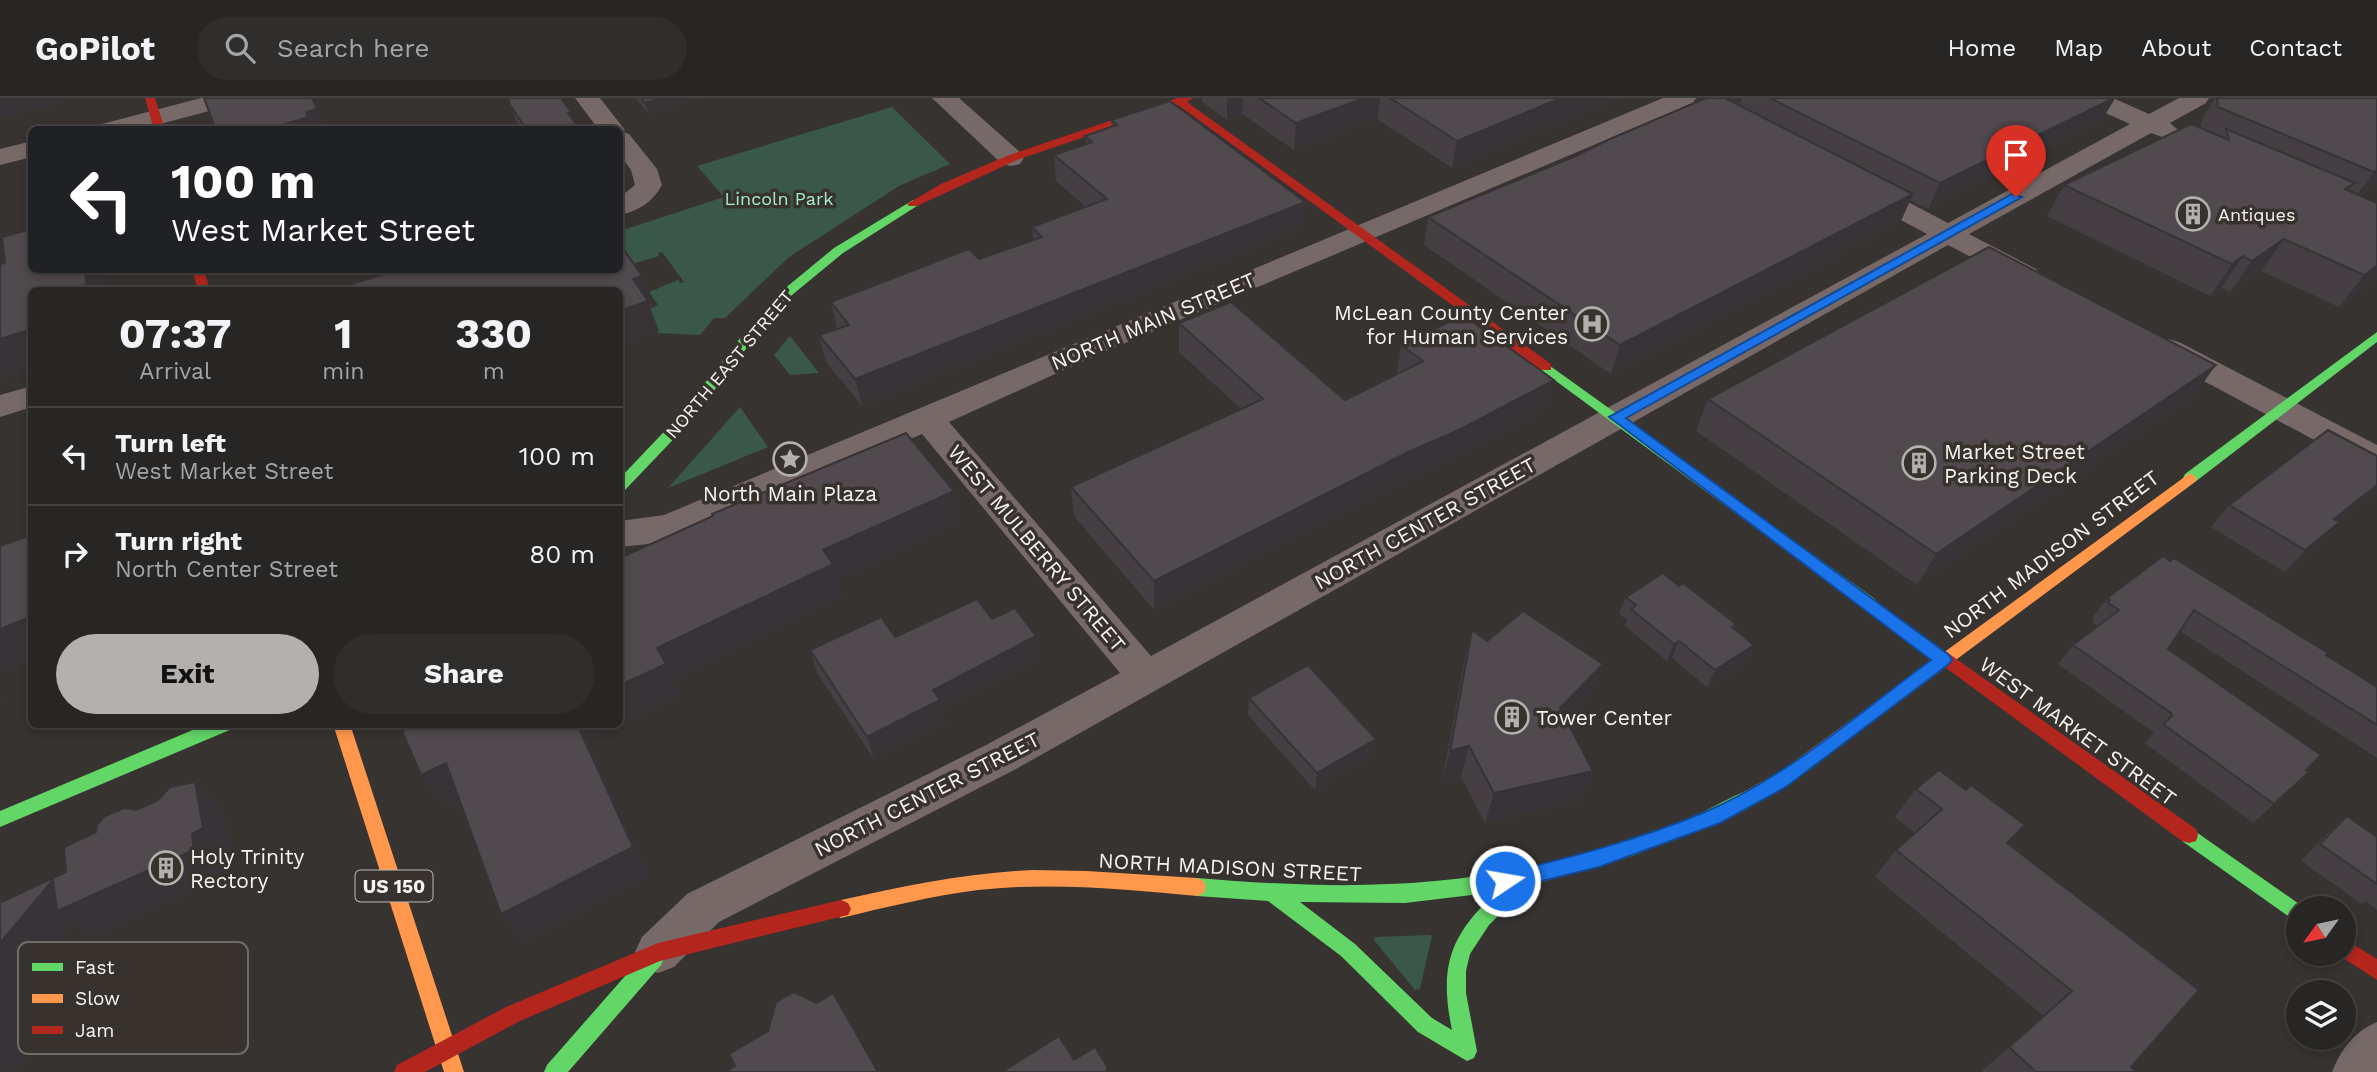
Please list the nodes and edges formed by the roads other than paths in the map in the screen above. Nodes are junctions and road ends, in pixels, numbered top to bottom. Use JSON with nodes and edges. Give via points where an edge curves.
{"nodes":[{"id":1,"x":230,"y":98,"type":"edge"},
{"id":2,"x":587,"y":98,"type":"edge"},
{"id":3,"x":944,"y":98,"type":"edge"},
{"id":4,"x":1684,"y":98,"type":"edge"},
{"id":5,"x":2092,"y":98,"type":"edge"},
{"id":6,"x":2197,"y":98,"type":"edge"},
{"id":7,"x":1183,"y":100,"type":"edge"},
{"id":8,"x":155,"y":115,"type":"edge"},
{"id":9,"x":2151,"y":124,"type":"junction"},
{"id":10,"x":120,"y":126,"type":"edge"},
{"id":11,"x":609,"y":126,"type":"edge"},
{"id":12,"x":2182,"y":137,"type":"edge"},
{"id":13,"x":623,"y":143,"type":"edge"},
{"id":14,"x":28,"y":150,"type":"edge"},
{"id":15,"x":0,"y":157,"type":"edge"},
{"id":16,"x":1011,"y":158,"type":"junction"},
{"id":17,"x":1844,"y":179,"type":"edge"},
{"id":18,"x":631,"y":202,"type":"edge"},
{"id":19,"x":1361,"y":233,"type":"junction"},
{"id":20,"x":1949,"y":233,"type":"junction"},
{"id":21,"x":2053,"y":288,"type":"edge"},
{"id":22,"x":2138,"y":334,"type":"edge"},
{"id":23,"x":2377,"y":336,"type":"edge"},
{"id":24,"x":28,"y":397,"type":"edge"},
{"id":25,"x":0,"y":406,"type":"edge"},
{"id":26,"x":2280,"y":408,"type":"junction"},
{"id":27,"x":1616,"y":417,"type":"junction"},
{"id":28,"x":928,"y":419,"type":"junction"},
{"id":29,"x":2377,"y":459,"type":"edge"},
{"id":30,"x":623,"y":483,"type":"edge"},
{"id":31,"x":623,"y":534,"type":"edge"},
{"id":32,"x":1944,"y":660,"type":"junction"},
{"id":33,"x":1146,"y":677,"type":"junction"},
{"id":34,"x":216,"y":728,"type":"edge"},
{"id":35,"x":342,"y":728,"type":"edge"},
{"id":36,"x":0,"y":819,"type":"edge"},
{"id":37,"x":1527,"y":878,"type":"junction"},
{"id":38,"x":1274,"y":894,"type":"junction"},
{"id":39,"x":2286,"y":905,"type":"edge"},
{"id":40,"x":658,"y":952,"type":"junction"},
{"id":41,"x":2356,"y":956,"type":"edge"},
{"id":42,"x":2377,"y":971,"type":"edge"},
{"id":43,"x":2377,"y":1046,"type":"edge"},
{"id":44,"x":447,"y":1048,"type":"junction"},
{"id":45,"x":1476,"y":1061,"type":"edge"},
{"id":46,"x":404,"y":1072,"type":"edge"},
{"id":47,"x":454,"y":1072,"type":"edge"},
{"id":48,"x":554,"y":1072,"type":"edge"},
{"id":49,"x":2356,"y":1072,"type":"edge"}],
"edges":[{"from":1,"to":8,"type":"street"},
{"from":2,"to":11,"type":"street"},
{"from":3,"to":16,"type":"street"},
{"from":4,"to":19,"type":"street","name":"NORTH MAIN STREET"},
{"from":5,"to":9,"type":"street"},
{"from":6,"to":9,"type":"street","name":"NORTH CENTER STREET"},
{"from":7,"to":16,"type":"main road","name":"NORTH EAST STREET"},
{"from":7,"to":19,"type":"main road","name":"WEST MARKET STREET"},
{"from":8,"to":10,"type":"street"},
{"from":9,"to":12,"type":"street"},
{"from":9,"to":20,"type":"street","name":"NORTH CENTER STREET"},
{"from":13,"to":18,"type":"street","via":[[649,180],[647,192]]},
{"from":14,"to":15,"type":"street"},
{"from":16,"to":30,"type":"main road","name":"NORTH EAST STREET","via":[[920,198],[827,258],[771,311],[689,414]]},
{"from":17,"to":20,"type":"street"},
{"from":19,"to":27,"type":"main road","name":"WEST MARKET STREET"},
{"from":19,"to":28,"type":"street","name":"NORTH MAIN STREET"},
{"from":20,"to":21,"type":"street"},
{"from":20,"to":27,"type":"street","name":"NORTH CENTER STREET"},
{"from":22,"to":26,"type":"street"},
{"from":23,"to":26,"type":"main road","name":"NORTH MADISON STREET"},
{"from":24,"to":25,"type":"street"},
{"from":26,"to":29,"type":"street"},
{"from":26,"to":32,"type":"main road","name":"NORTH MADISON STREET"},
{"from":27,"to":32,"type":"main road","name":"WEST MARKET STREET"},
{"from":27,"to":33,"type":"street","name":"NORTH CENTER STREET"},
{"from":28,"to":31,"type":"street","name":"NORTH MAIN STREET","via":[[676,524]]},
{"from":28,"to":33,"type":"street","name":"WEST MULBERRY STREET"},
{"from":32,"to":37,"type":"main road","name":"NORTH MADISON STREET","via":[[1779,781],[1713,817],[1599,859]]},
{"from":32,"to":39,"type":"main road","name":"WEST MARKET STREET"},
{"from":33,"to":40,"type":"street","name":"NORTH CENTER STREET","via":[[1002,757],[703,908]]},
{"from":34,"to":36,"type":"main road"},
{"from":35,"to":44,"type":"main road","number":"US 150"},
{"from":37,"to":38,"type":"main road","name":"NORTH MADISON STREET","via":[[1406,894]]},
{"from":37,"to":45,"type":"main road","via":[[1490,909],[1455,966],[1456,998]]},
{"from":38,"to":40,"type":"main road","name":"NORTH MADISON STREET","via":[[1119,881],[981,882],[915,892]]},
{"from":38,"to":45,"type":"main road","via":[[1348,950],[1425,1025]]},
{"from":40,"to":44,"type":"main road","name":"NORTH MADISON STREET","via":[[513,1014]]},
{"from":40,"to":48,"type":"main road"},
{"from":41,"to":42,"type":"main road"},
{"from":43,"to":49,"type":"street"},
{"from":44,"to":46,"type":"main road"},
{"from":44,"to":47,"type":"main road","number":"US 150"}]}
